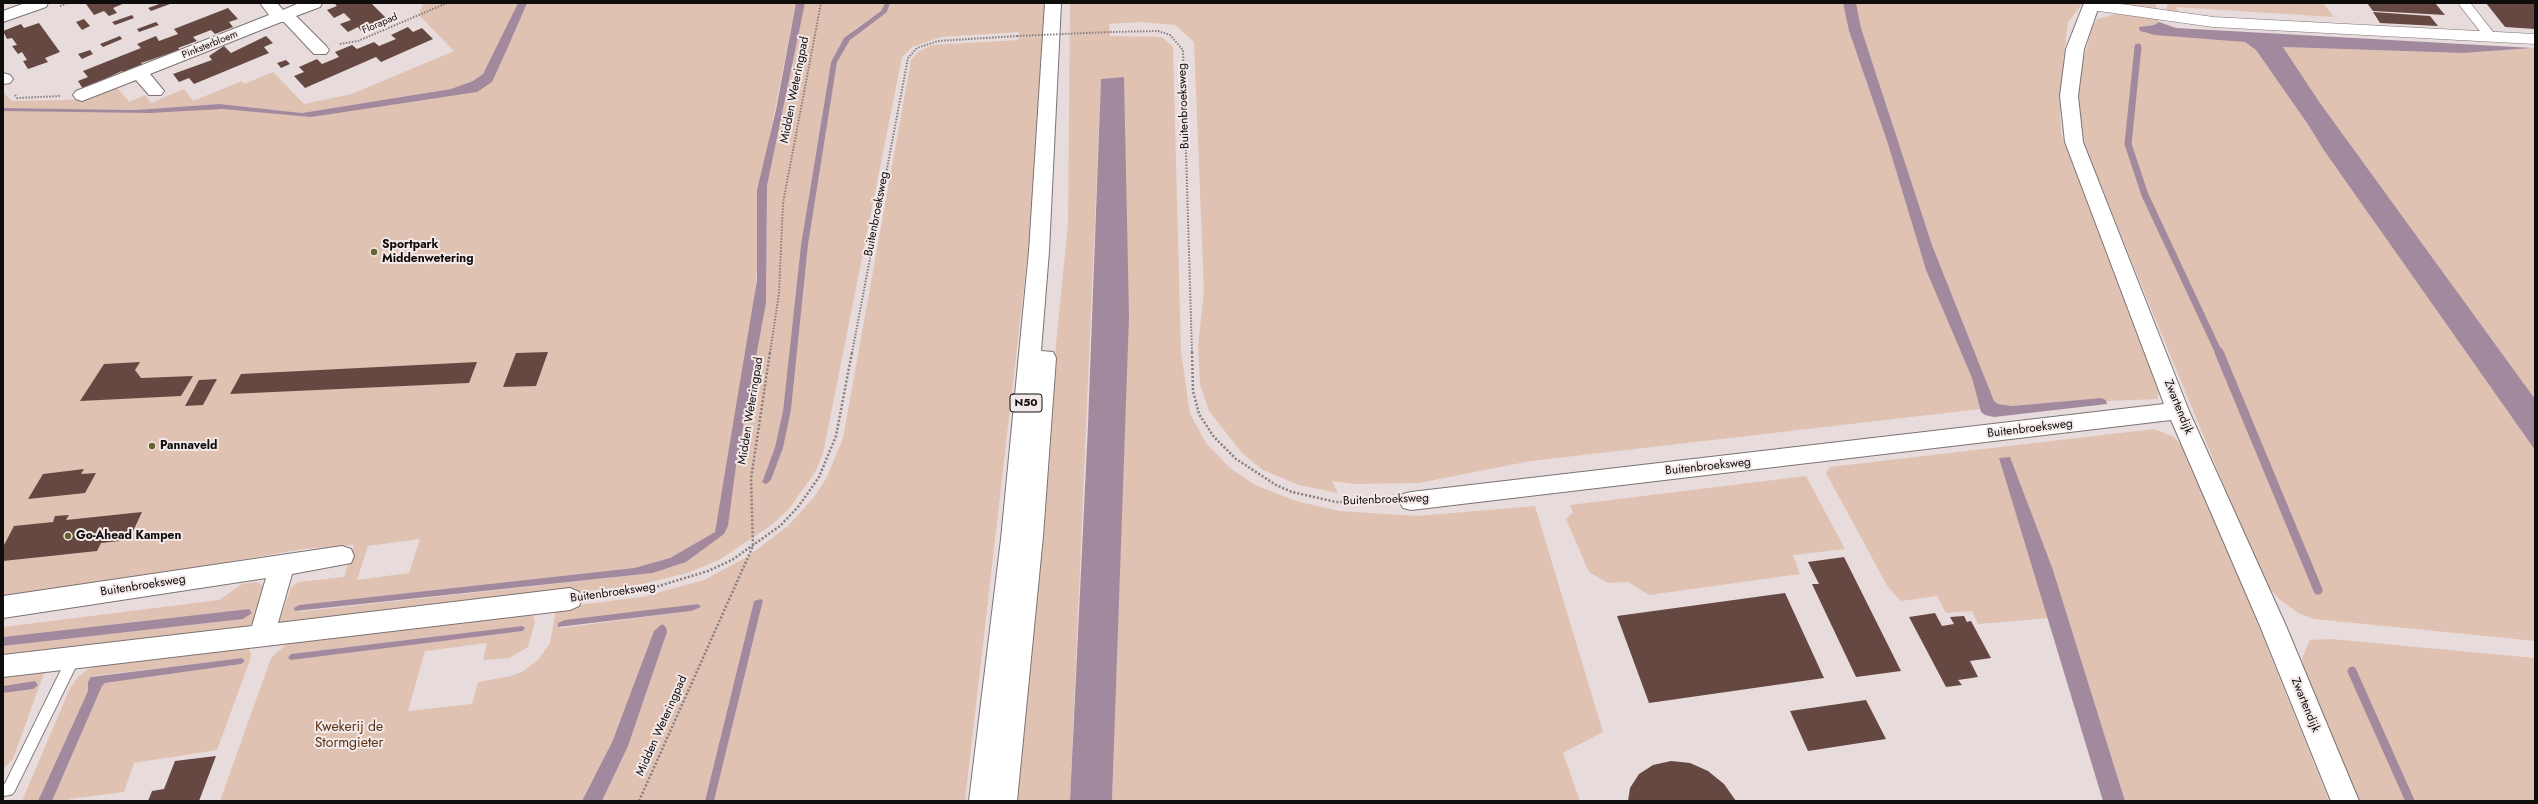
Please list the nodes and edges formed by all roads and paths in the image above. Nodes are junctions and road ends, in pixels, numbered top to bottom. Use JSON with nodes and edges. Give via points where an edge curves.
{"nodes":[{"id":1,"x":40,"y":3,"type":"edge"},
{"id":2,"x":268,"y":3,"type":"edge"},
{"id":3,"x":314,"y":3,"type":"edge"},
{"id":4,"x":447,"y":3,"type":"edge"},
{"id":5,"x":821,"y":3,"type":"edge"},
{"id":6,"x":1053,"y":3,"type":"edge"},
{"id":7,"x":1066,"y":3,"type":"edge"},
{"id":8,"x":2464,"y":3,"type":"edge"},
{"id":9,"x":2092,"y":4,"type":"edge"},
{"id":10,"x":3,"y":16,"type":"edge"},
{"id":11,"x":280,"y":17,"type":"junction"},
{"id":12,"x":2490,"y":36,"type":"junction"},
{"id":13,"x":2535,"y":39,"type":"edge"},
{"id":14,"x":320,"y":50,"type":"joint"},
{"id":15,"x":139,"y":72,"type":"junction"},
{"id":16,"x":4,"y":79,"type":"edge"},
{"id":17,"x":155,"y":91,"type":"dead end"},
{"id":18,"x":82,"y":95,"type":"joint"},
{"id":19,"x":2178,"y":411,"type":"junction"},
{"id":20,"x":1411,"y":501,"type":"joint"},
{"id":21,"x":753,"y":546,"type":"junction"},
{"id":22,"x":342,"y":556,"type":"dead end"},
{"id":23,"x":282,"y":565,"type":"junction"},
{"id":24,"x":570,"y":599,"type":"joint"},
{"id":25,"x":3,"y":607,"type":"edge"},
{"id":26,"x":262,"y":634,"type":"junction"},
{"id":27,"x":74,"y":657,"type":"junction"},
{"id":28,"x":3,"y":666,"type":"edge"},
{"id":29,"x":3,"y":790,"type":"edge"},
{"id":30,"x":639,"y":801,"type":"edge"},
{"id":31,"x":983,"y":801,"type":"edge"},
{"id":32,"x":1003,"y":801,"type":"edge"},
{"id":33,"x":2345,"y":801,"type":"edge"}],
"edges":[{"from":1,"to":10,"type":"main road"},
{"from":2,"to":11,"type":"main road"},
{"from":3,"to":11,"type":"main road","name":"Pinksterbloem"},
{"from":4,"to":14,"type":"path","name":"Florapad","via":[[358,41],[348,41],[321,52]]},
{"from":5,"to":21,"type":"path","name":"Midden Weteringpad","via":[[783,203],[779,293],[751,479]]},
{"from":6,"to":31,"type":"main road","number":"N50","via":[[1039,252],[1013,539]]},
{"from":7,"to":32,"type":"main road","number":"N50","via":[[1047,334],[1031,536]]},
{"from":8,"to":12,"type":"lane"},
{"from":9,"to":12,"type":"lane","via":[[2212,22]]},
{"from":9,"to":19,"type":"main road","name":"Zwartendijk","via":[[2075,49],[2069,96],[2074,142]]},
{"from":11,"to":14,"type":"main road","via":[[289,18]]},
{"from":11,"to":15,"type":"main road","name":"Pinksterbloem"},
{"from":12,"to":13,"type":"lane"},
{"from":15,"to":17,"type":"main road"},
{"from":15,"to":18,"type":"main road","name":"Pinksterbloem"},
{"from":16,"to":18,"type":"path","via":[[16,98]]},
{"from":19,"to":20,"type":"main road","name":"Buitenbroeksweg"},
{"from":19,"to":33,"type":"main road","name":"Zwartendijk","via":[[2273,626]]},
{"from":20,"to":21,"type":"path","name":"Buitenbroeksweg","bridge":true,"via":[[1336,502],[1292,492],[1247,468],[1214,437],[1199,414],[1193,391],[1183,50],[1170,35],[1158,31],[1110,32],[938,41],[917,48],[908,58],[836,436],[819,477],[798,507],[780,526]]},
{"from":21,"to":24,"type":"path","name":"Buitenbroeksweg","via":[[732,560],[684,580],[649,590]]},
{"from":21,"to":30,"type":"path","name":"Midden Weteringpad"},
{"from":22,"to":23,"type":"main road","name":"Buitenbroeksweg"},
{"from":23,"to":25,"type":"main road","name":"Buitenbroeksweg"},
{"from":23,"to":26,"type":"main road"},
{"from":24,"to":26,"type":"main road","name":"Buitenbroeksweg"},
{"from":26,"to":27,"type":"main road","name":"Buitenbroeksweg"},
{"from":27,"to":28,"type":"main road","name":"Buitenbroeksweg"},
{"from":27,"to":29,"type":"lane","via":[[9,789]]}]}
